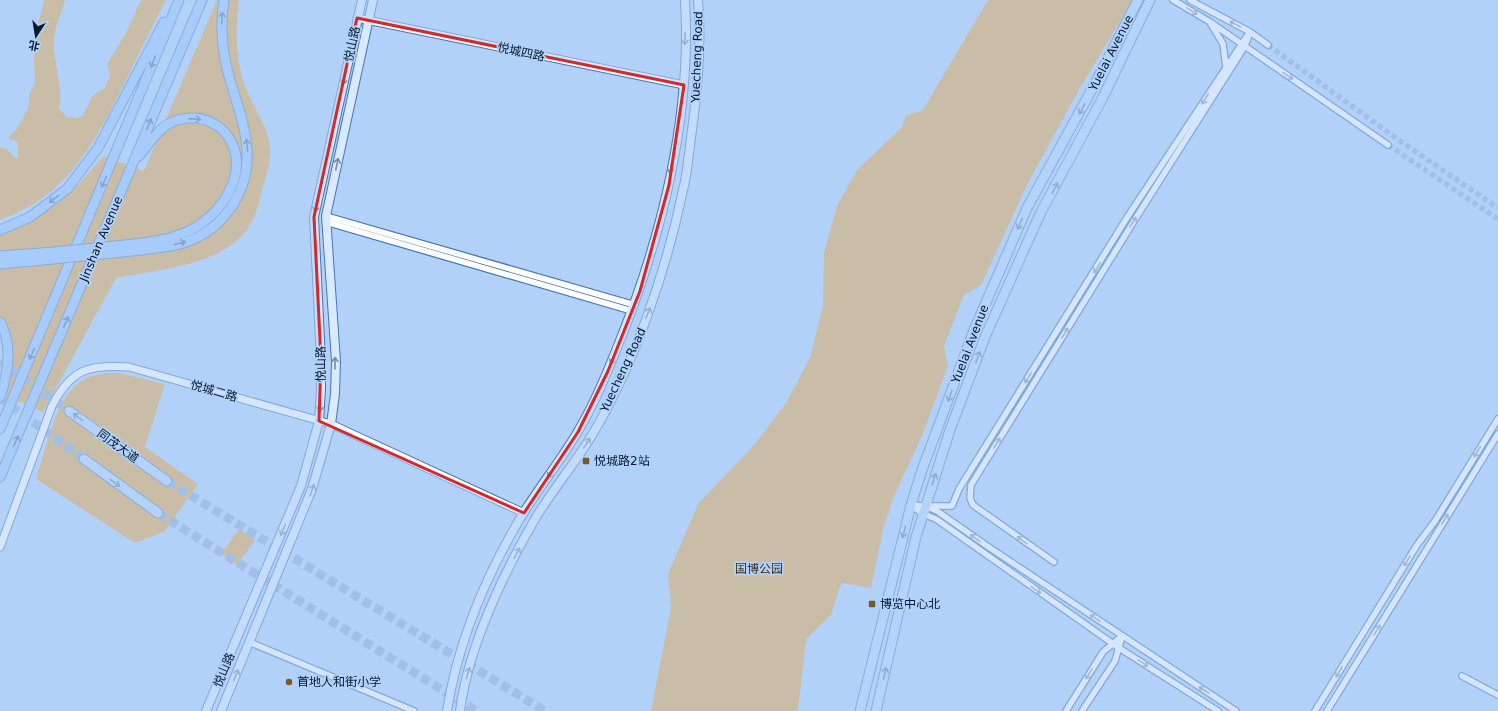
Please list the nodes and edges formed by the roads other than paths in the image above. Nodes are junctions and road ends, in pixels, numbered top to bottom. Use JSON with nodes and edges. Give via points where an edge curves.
{"nodes":[{"id":1,"x":176,"y":0,"type":"edge"},
{"id":2,"x":179,"y":0,"type":"edge"},
{"id":3,"x":202,"y":0,"type":"edge"},
{"id":4,"x":224,"y":0,"type":"edge"},
{"id":5,"x":362,"y":0,"type":"edge"},
{"id":6,"x":373,"y":0,"type":"edge"},
{"id":7,"x":684,"y":0,"type":"edge"},
{"id":8,"x":698,"y":0,"type":"edge"},
{"id":9,"x":1138,"y":0,"type":"edge"},
{"id":10,"x":1150,"y":0,"type":"edge"},
{"id":11,"x":1173,"y":0,"type":"edge"},
{"id":12,"x":1190,"y":0,"type":"edge"},
{"id":13,"x":357,"y":18,"type":"junction"},
{"id":14,"x":368,"y":20,"type":"junction"},
{"id":15,"x":1210,"y":22,"type":"junction"},
{"id":16,"x":1250,"y":32,"type":"junction"},
{"id":17,"x":1243,"y":45,"type":"junction"},
{"id":18,"x":1268,"y":45,"type":"tunnel mouth"},
{"id":19,"x":1226,"y":67,"type":"junction"},
{"id":20,"x":684,"y":85,"type":"junction"},
{"id":21,"x":1388,"y":145,"type":"tunnel mouth"},
{"id":22,"x":133,"y":163,"type":"junction"},
{"id":23,"x":326,"y":219,"type":"junction"},
{"id":24,"x":0,"y":230,"type":"edge"},
{"id":25,"x":143,"y":246,"type":"junction"},
{"id":26,"x":0,"y":256,"type":"edge"},
{"id":27,"x":53,"y":256,"type":"junction"},
{"id":28,"x":0,"y":264,"type":"edge"},
{"id":29,"x":633,"y":308,"type":"junction"},
{"id":30,"x":0,"y":322,"type":"edge"},
{"id":31,"x":0,"y":397,"type":"edge"},
{"id":32,"x":69,"y":411,"type":"tunnel mouth"},
{"id":33,"x":1498,"y":419,"type":"edge"},
{"id":34,"x":319,"y":421,"type":"junction"},
{"id":35,"x":331,"y":424,"type":"junction"},
{"id":36,"x":0,"y":429,"type":"edge"},
{"id":37,"x":1498,"y":434,"type":"edge"},
{"id":38,"x":84,"y":460,"type":"tunnel mouth"},
{"id":39,"x":0,"y":477,"type":"edge"},
{"id":40,"x":167,"y":480,"type":"tunnel mouth"},
{"id":41,"x":912,"y":505,"type":"junction"},
{"id":42,"x":924,"y":510,"type":"junction"},
{"id":43,"x":158,"y":513,"type":"tunnel mouth"},
{"id":44,"x":524,"y":513,"type":"junction"},
{"id":45,"x":0,"y":547,"type":"edge"},
{"id":46,"x":1054,"y":562,"type":"dead end"},
{"id":47,"x":1122,"y":636,"type":"junction"},
{"id":48,"x":249,"y":642,"type":"junction"},
{"id":49,"x":1114,"y":643,"type":"junction"},
{"id":50,"x":1119,"y":648,"type":"junction"},
{"id":51,"x":1462,"y":676,"type":"dead end"},
{"id":52,"x":1498,"y":695,"type":"edge"},
{"id":53,"x":206,"y":711,"type":"edge"},
{"id":54,"x":221,"y":711,"type":"edge"},
{"id":55,"x":414,"y":711,"type":"edge"},
{"id":56,"x":447,"y":711,"type":"edge"},
{"id":57,"x":460,"y":711,"type":"edge"},
{"id":58,"x":860,"y":711,"type":"edge"},
{"id":59,"x":876,"y":711,"type":"edge"},
{"id":60,"x":1066,"y":711,"type":"edge"},
{"id":61,"x":1082,"y":711,"type":"edge"},
{"id":62,"x":1218,"y":711,"type":"edge"},
{"id":63,"x":1236,"y":711,"type":"edge"},
{"id":64,"x":1315,"y":711,"type":"edge"},
{"id":65,"x":1327,"y":711,"type":"edge"}],
"edges":[{"from":1,"to":24,"type":"highway","one_way":true,"via":[[98,148],[67,189],[30,217]]},
{"from":2,"to":36,"type":"highway","name":"Jinshan Avenue","one_way":true},
{"from":22,"to":3,"type":"highway","name":"Jinshan Avenue","one_way":true},
{"from":25,"to":4,"type":"highway","one_way":true,"via":[[183,243],[201,235],[226,215],[241,190],[247,166],[247,141],[225,61],[222,33]]},
{"from":5,"to":13,"type":"main road","name":"悦山路"},
{"from":6,"to":14,"type":"main road","name":"悦山路"},
{"from":7,"to":20,"type":"main road","name":"Yuecheng Road","one_way":true},
{"from":57,"to":8,"type":"main road","name":"Yuecheng Road","one_way":true,"via":[[469,668],[507,573],[535,519],[590,440],[622,376],[654,298],[684,190],[698,88]]},
{"from":9,"to":41,"type":"main road","name":"Yuelai Avenue","one_way":true,"via":[[1092,91],[1027,208],[974,330],[922,470]]},
{"from":42,"to":10,"type":"main road","name":"Yuelai Avenue","one_way":true,"via":[[950,430],[988,330],[1042,212],[1102,99]]},
{"from":11,"to":15,"type":"street","one_way":true},
{"from":16,"to":12,"type":"street","one_way":true},
{"from":13,"to":14,"type":"street","name":"悦城四路"},
{"from":13,"to":34,"type":"main road","name":"悦山路","one_way":true,"via":[[314,217],[321,360]]},
{"from":14,"to":20,"type":"street","name":"悦城四路"},
{"from":23,"to":14,"type":"main road","name":"悦山路","one_way":true},
{"from":15,"to":17,"type":"street"},
{"from":15,"to":19,"type":"street","via":[[1223,44]]},
{"from":16,"to":17,"type":"street"},
{"from":16,"to":18,"type":"street"},
{"from":17,"to":19,"type":"street"},
{"from":17,"to":21,"type":"street","one_way":true},
{"from":46,"to":17,"type":"street","one_way":true,"via":[[973,505],[970,498],[971,485]]},
{"from":19,"to":42,"type":"street","one_way":true,"via":[[1124,223],[959,489],[952,506]]},
{"from":20,"to":29,"type":"main road","name":"Yuecheng Road","one_way":true,"via":[[669,185]]},
{"from":22,"to":25,"type":"highway","one_way":true,"via":[[164,128],[177,120],[187,118],[197,118],[215,124],[228,136],[236,152],[237,164],[232,186],[227,197],[209,218],[181,234]]},
{"from":39,"to":22,"type":"highway","name":"Jinshan Avenue","one_way":true},
{"from":23,"to":29,"type":"street"},
{"from":35,"to":23,"type":"main road","name":"悦山路","one_way":true,"via":[[336,361]]},
{"from":25,"to":27,"type":"highway","bridge":true},
{"from":26,"to":27,"type":"highway"},
{"from":27,"to":28,"type":"highway"},
{"from":29,"to":44,"type":"main road","name":"Yuecheng Road","one_way":true,"via":[[608,371],[578,432]]},
{"from":30,"to":31,"type":"highway","via":[[8,344],[7,367]]},
{"from":40,"to":32,"type":"main road","name":"同茂大道","one_way":true},
{"from":33,"to":64,"type":"street","one_way":true},
{"from":34,"to":35,"type":"street","name":"悦城二路"},
{"from":34,"to":45,"type":"street","name":"悦城二路","via":[[129,367],[105,365],[85,370],[71,378],[61,389],[52,406]]},
{"from":34,"to":53,"type":"main road","name":"悦山路","one_way":true,"via":[[301,486]]},
{"from":35,"to":44,"type":"street","name":"悦城二路"},
{"from":48,"to":35,"type":"main road","name":"悦山路","one_way":true,"via":[[312,489]]},
{"from":65,"to":37,"type":"street","one_way":true},
{"from":38,"to":43,"type":"main road","one_way":true},
{"from":41,"to":42,"type":"street"},
{"from":41,"to":42,"type":"street"},
{"from":41,"to":58,"type":"main road","name":"Yuelai Avenue","one_way":true},
{"from":47,"to":42,"type":"street","one_way":true,"via":[[937,511]]},
{"from":42,"to":49,"type":"street","one_way":true},
{"from":59,"to":42,"type":"main road","name":"Yuelai Avenue","one_way":true},
{"from":44,"to":56,"type":"main road","name":"Yuecheng Road","via":[[497,562],[468,628],[457,662]]},
{"from":47,"to":49,"type":"street"},
{"from":47,"to":50,"type":"street"},
{"from":63,"to":47,"type":"street","one_way":true},
{"from":54,"to":48,"type":"main road","name":"悦山路","one_way":true},
{"from":48,"to":55,"type":"street"},
{"from":49,"to":50,"type":"street"},
{"from":49,"to":60,"type":"street","one_way":true,"via":[[1103,652]]},
{"from":50,"to":61,"type":"street","via":[[1115,661]]},
{"from":50,"to":62,"type":"street","one_way":true},
{"from":51,"to":52,"type":"street"}]}
